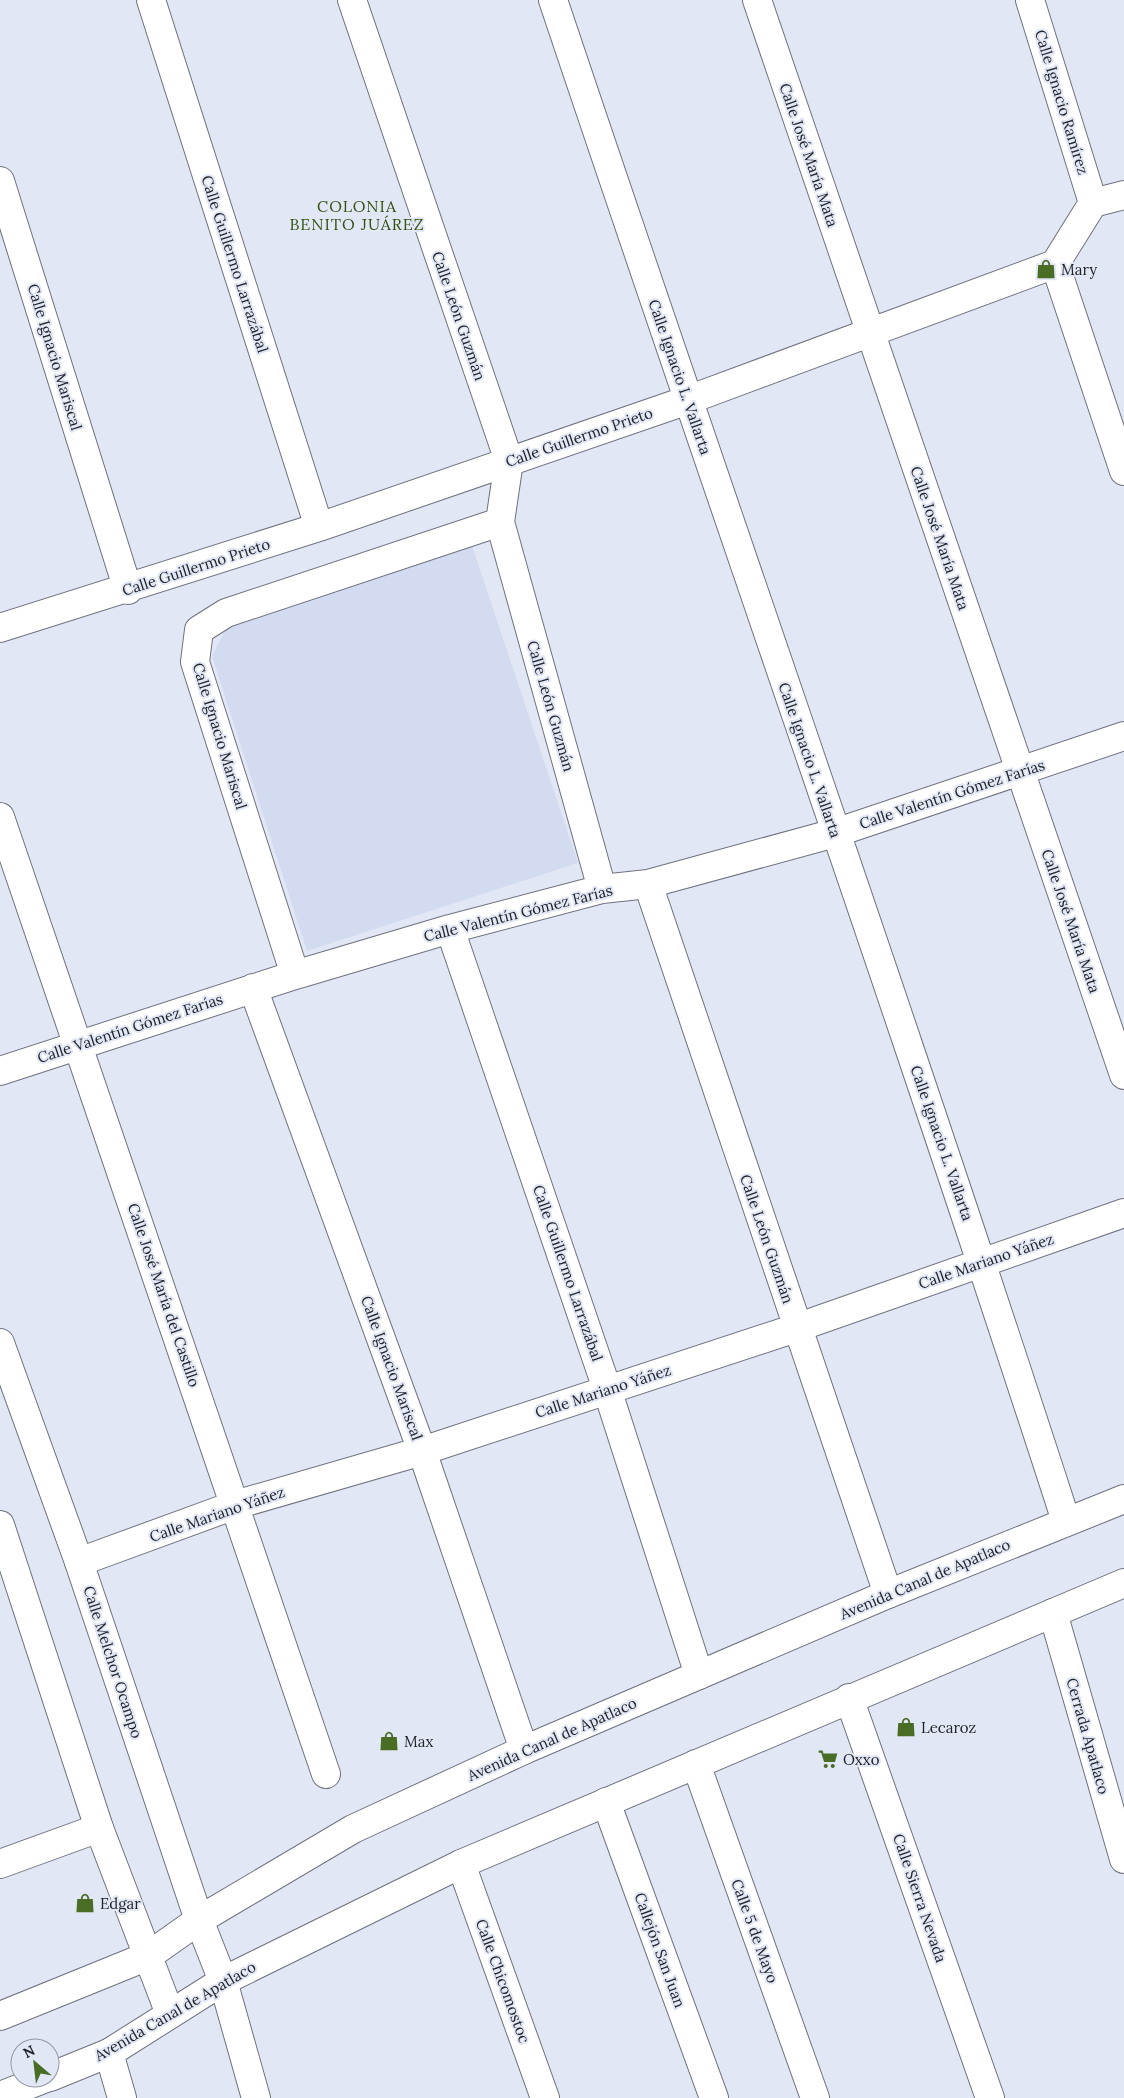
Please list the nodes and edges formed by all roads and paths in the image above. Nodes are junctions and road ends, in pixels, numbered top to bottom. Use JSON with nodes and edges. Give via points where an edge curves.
{"nodes":[{"id":1,"x":151,"y":0,"type":"edge"},
{"id":2,"x":352,"y":0,"type":"edge"},
{"id":3,"x":554,"y":0,"type":"edge"},
{"id":4,"x":757,"y":0,"type":"edge"},
{"id":5,"x":1030,"y":0,"type":"edge"},
{"id":6,"x":0,"y":181,"type":"edge"},
{"id":7,"x":1124,"y":195,"type":"edge"},
{"id":8,"x":1093,"y":203,"type":"junction"},
{"id":9,"x":1055,"y":264,"type":"junction"},
{"id":10,"x":868,"y":331,"type":"junction"},
{"id":11,"x":688,"y":400,"type":"junction"},
{"id":12,"x":509,"y":461,"type":"junction"},
{"id":13,"x":1124,"y":471,"type":"edge"},
{"id":14,"x":500,"y":522,"type":"junction"},
{"id":15,"x":319,"y":527,"type":"junction"},
{"id":16,"x":128,"y":590,"type":"junction"},
{"id":17,"x":0,"y":628,"type":"edge"},
{"id":18,"x":1124,"y":736,"type":"edge"},
{"id":19,"x":1020,"y":772,"type":"junction"},
{"id":20,"x":0,"y":817,"type":"edge"},
{"id":21,"x":835,"y":833,"type":"junction"},
{"id":22,"x":648,"y":884,"type":"junction"},
{"id":23,"x":602,"y":889,"type":"junction"},
{"id":24,"x":450,"y":929,"type":"junction"},
{"id":25,"x":295,"y":974,"type":"junction"},
{"id":26,"x":253,"y":988,"type":"junction"},
{"id":27,"x":78,"y":1045,"type":"junction"},
{"id":28,"x":0,"y":1070,"type":"edge"},
{"id":29,"x":1124,"y":1076,"type":"edge"},
{"id":30,"x":1124,"y":1213,"type":"edge"},
{"id":31,"x":982,"y":1262,"type":"junction"},
{"id":32,"x":796,"y":1328,"type":"junction"},
{"id":33,"x":0,"y":1343,"type":"edge"},
{"id":34,"x":7,"y":1389,"type":"edge"},
{"id":35,"x":607,"y":1389,"type":"junction"},
{"id":36,"x":422,"y":1451,"type":"junction"},
{"id":37,"x":1124,"y":1499,"type":"edge"},
{"id":38,"x":235,"y":1505,"type":"junction"},
{"id":39,"x":1066,"y":1521,"type":"junction"},
{"id":40,"x":0,"y":1525,"type":"edge"},
{"id":41,"x":79,"y":1562,"type":"junction"},
{"id":42,"x":1124,"y":1583,"type":"edge"},
{"id":43,"x":888,"y":1594,"type":"junction"},
{"id":44,"x":1053,"y":1613,"type":"junction"},
{"id":45,"x":699,"y":1675,"type":"junction"},
{"id":46,"x":849,"y":1698,"type":"junction"},
{"id":47,"x":524,"y":1750,"type":"junction"},
{"id":48,"x":696,"y":1764,"type":"junction"},
{"id":49,"x":326,"y":1774,"type":"dead end"},
{"id":50,"x":606,"y":1802,"type":"junction"},
{"id":51,"x":99,"y":1828,"type":"junction"},
{"id":52,"x":1124,"y":1859,"type":"edge"},
{"id":53,"x":0,"y":1864,"type":"edge"},
{"id":54,"x":461,"y":1864,"type":"junction"},
{"id":55,"x":199,"y":1920,"type":"junction"},
{"id":56,"x":148,"y":1956,"type":"junction"},
{"id":57,"x":223,"y":1981,"type":"junction"},
{"id":58,"x":170,"y":2014,"type":"junction"},
{"id":59,"x":0,"y":2016,"type":"edge"},
{"id":60,"x":109,"y":2053,"type":"junction"},
{"id":61,"x":60,"y":2072,"type":"edge"},
{"id":62,"x":20,"y":2088,"type":"edge"},
{"id":63,"x":0,"y":2096,"type":"edge"},
{"id":64,"x":122,"y":2098,"type":"edge"},
{"id":65,"x":256,"y":2098,"type":"edge"},
{"id":66,"x":544,"y":2098,"type":"edge"},
{"id":67,"x":714,"y":2098,"type":"edge"},
{"id":68,"x":815,"y":2098,"type":"edge"},
{"id":69,"x":990,"y":2098,"type":"edge"}],
"edges":[{"from":1,"to":15,"type":"street","name":"Calle Guillermo Larrazábal"},
{"from":2,"to":12,"type":"street","name":"Calle León Guzmán"},
{"from":3,"to":11,"type":"street","name":"Calle Ignacio L. Vallarta"},
{"from":4,"to":10,"type":"street","name":"Calle José María Mata"},
{"from":5,"to":8,"type":"street","name":"Calle Ignacio Ramírez"},
{"from":6,"to":16,"type":"street","name":"Calle Ignacio Mariscal"},
{"from":7,"to":8,"type":"street"},
{"from":8,"to":9,"type":"street"},
{"from":9,"to":10,"type":"street","name":"Calle Guillermo Prieto"},
{"from":9,"to":13,"type":"street"},
{"from":10,"to":11,"type":"street","name":"Calle Guillermo Prieto"},
{"from":10,"to":19,"type":"street","name":"Calle José María Mata"},
{"from":11,"to":12,"type":"street","name":"Calle Guillermo Prieto"},
{"from":11,"to":21,"type":"street","name":"Calle Ignacio L. Vallarta"},
{"from":12,"to":14,"type":"street"},
{"from":12,"to":15,"type":"street","name":"Calle Guillermo Prieto"},
{"from":14,"to":23,"type":"street","name":"Calle León Guzmán"},
{"from":14,"to":25,"type":"street","name":"Calle Ignacio Mariscal","via":[[226,613],[199,630],[195,662]]},
{"from":15,"to":16,"type":"street","name":"Calle Guillermo Prieto"},
{"from":16,"to":17,"type":"street","name":"Calle Guillermo Prieto"},
{"from":18,"to":19,"type":"street","name":"Calle Valentín Gómez Farías"},
{"from":19,"to":21,"type":"street","name":"Calle Valentín Gómez Farías"},
{"from":19,"to":29,"type":"street","name":"Calle José María Mata"},
{"from":20,"to":27,"type":"street","name":"Calle José María del Castillo"},
{"from":21,"to":22,"type":"street","name":"Calle Valentín Gómez Farías"},
{"from":21,"to":31,"type":"street","name":"Calle Ignacio L. Vallarta"},
{"from":22,"to":23,"type":"street","name":"Calle Valentín Gómez Farías"},
{"from":22,"to":32,"type":"street","name":"Calle León Guzmán"},
{"from":23,"to":24,"type":"street","name":"Calle Valentín Gómez Farías"},
{"from":24,"to":25,"type":"street","name":"Calle Valentín Gómez Farías"},
{"from":24,"to":35,"type":"street","name":"Calle Guillermo Larrazábal"},
{"from":25,"to":26,"type":"street","name":"Calle Valentín Gómez Farías"},
{"from":26,"to":27,"type":"street","name":"Calle Valentín Gómez Farías"},
{"from":26,"to":36,"type":"street","name":"Calle Ignacio Mariscal"},
{"from":27,"to":28,"type":"street","name":"Calle Valentín Gómez Farías"},
{"from":27,"to":38,"type":"street","name":"Calle José María del Castillo"},
{"from":30,"to":31,"type":"street","name":"Calle Mariano Yáñez"},
{"from":31,"to":32,"type":"street","name":"Calle Mariano Yáñez"},
{"from":31,"to":39,"type":"street","name":"Calle Ignacio L. Vallarta"},
{"from":32,"to":35,"type":"street","name":"Calle Mariano Yáñez"},
{"from":32,"to":43,"type":"street","name":"Calle León Guzmán"},
{"from":33,"to":34,"type":"street","name":"Calle Melchor Ocampo"},
{"from":34,"to":41,"type":"street","name":"Calle Melchor Ocampo"},
{"from":35,"to":36,"type":"street","name":"Calle Mariano Yáñez"},
{"from":35,"to":45,"type":"street","name":"Calle Guillermo Larrazábal"},
{"from":36,"to":38,"type":"street","name":"Calle Mariano Yáñez"},
{"from":36,"to":47,"type":"street","name":"Calle Ignacio Mariscal"},
{"from":37,"to":39,"type":"street","name":"Avenida Canal de Apatlaco"},
{"from":38,"to":41,"type":"street","name":"Calle Mariano Yáñez"},
{"from":38,"to":49,"type":"street","name":"Calle José María del Castillo"},
{"from":39,"to":43,"type":"street","name":"Avenida Canal de Apatlaco"},
{"from":40,"to":51,"type":"street"},
{"from":41,"to":55,"type":"street","name":"Calle Melchor Ocampo"},
{"from":42,"to":44,"type":"street","name":"Avenida Canal de Apatlaco"},
{"from":43,"to":45,"type":"street","name":"Avenida Canal de Apatlaco"},
{"from":44,"to":46,"type":"street","name":"Avenida Canal de Apatlaco"},
{"from":44,"to":52,"type":"street","name":"Cerrada Apatlaco"},
{"from":45,"to":47,"type":"street","name":"Avenida Canal de Apatlaco"},
{"from":46,"to":48,"type":"street","name":"Avenida Canal de Apatlaco"},
{"from":46,"to":69,"type":"street","name":"Calle Sierra Nevada"},
{"from":47,"to":55,"type":"street","name":"Avenida Canal de Apatlaco","via":[[353,1828]]},
{"from":48,"to":50,"type":"street","name":"Avenida Canal de Apatlaco"},
{"from":48,"to":68,"type":"street","name":"Calle 5 de Mayo"},
{"from":50,"to":54,"type":"street","name":"Avenida Canal de Apatlaco"},
{"from":50,"to":67,"type":"street","name":"Callejón San Juan"},
{"from":51,"to":53,"type":"street"},
{"from":51,"to":56,"type":"street"},
{"from":54,"to":57,"type":"street","name":"Avenida Canal de Apatlaco"},
{"from":54,"to":66,"type":"street","name":"Calle Chicomostoc"},
{"from":55,"to":56,"type":"street","name":"Avenida Canal de Apatlaco"},
{"from":55,"to":57,"type":"street","name":"Calle Melchor Ocampo"},
{"from":56,"to":58,"type":"street"},
{"from":56,"to":59,"type":"street","name":"Avenida Canal de Apatlaco"},
{"from":57,"to":58,"type":"street","name":"Avenida Canal de Apatlaco"},
{"from":57,"to":65,"type":"street","name":"Calle Melchor Ocampo"},
{"from":58,"to":60,"type":"street","name":"Avenida Canal de Apatlaco"},
{"from":60,"to":61,"type":"street","name":"Avenida Canal de Apatlaco"},
{"from":60,"to":64,"type":"street"},
{"from":62,"to":63,"type":"street"}]}
